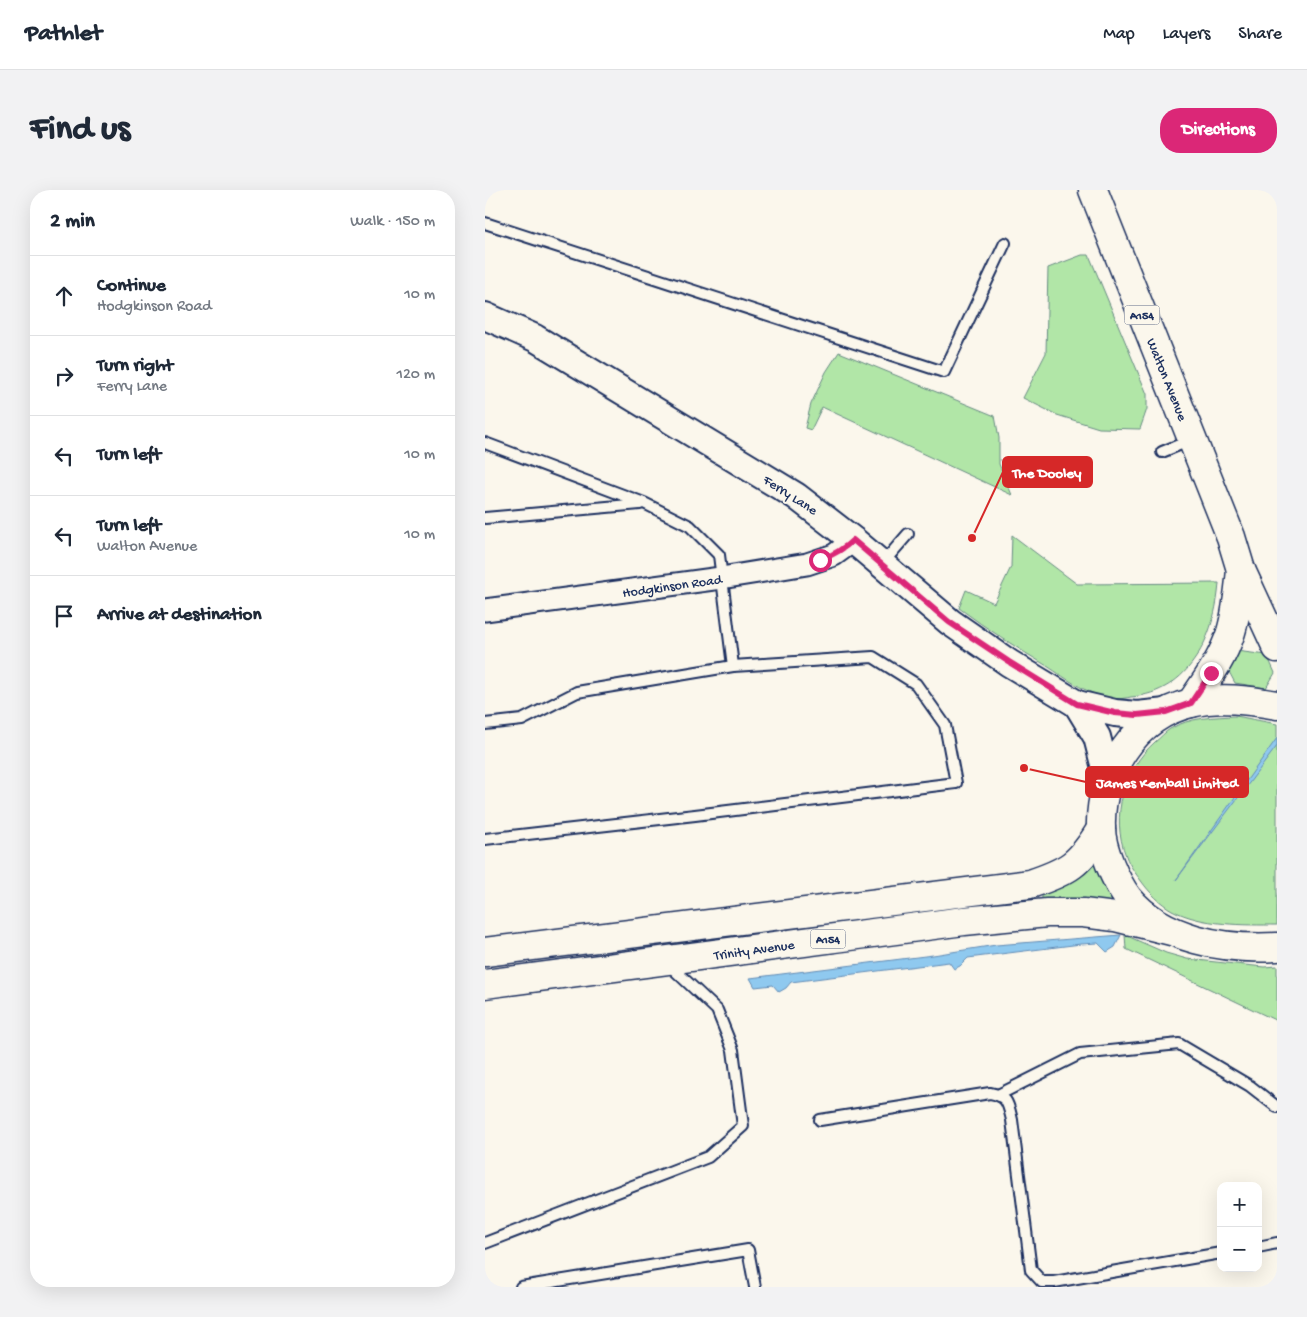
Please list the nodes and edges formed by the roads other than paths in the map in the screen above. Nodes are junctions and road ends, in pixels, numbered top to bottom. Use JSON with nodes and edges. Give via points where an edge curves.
{"nodes":[{"id":1,"x":1093,"y":190,"type":"edge"},
{"id":2,"x":485,"y":223,"type":"edge"},
{"id":3,"x":1005,"y":243,"type":"dead end"},
{"id":4,"x":485,"y":316,"type":"edge"},
{"id":5,"x":1192,"y":439,"type":"junction"},
{"id":6,"x":485,"y":444,"type":"edge"},
{"id":7,"x":1162,"y":452,"type":"dead end"},
{"id":8,"x":644,"y":503,"type":"junction"},
{"id":9,"x":485,"y":518,"type":"edge"},
{"id":10,"x":908,"y":534,"type":"dead end"},
{"id":11,"x":853,"y":540,"type":"junction"},
{"id":12,"x":881,"y":564,"type":"junction"},
{"id":13,"x":1241,"y":570,"type":"junction"},
{"id":14,"x":721,"y":578,"type":"junction"},
{"id":15,"x":485,"y":610,"type":"edge"},
{"id":16,"x":1277,"y":648,"type":"edge"},
{"id":17,"x":733,"y":666,"type":"junction"},
{"id":18,"x":1077,"y":704,"type":"junction"},
{"id":19,"x":1277,"y":705,"type":"edge"},
{"id":20,"x":1178,"y":707,"type":"junction"},
{"id":21,"x":485,"y":724,"type":"edge"},
{"id":22,"x":1108,"y":780,"type":"junction"},
{"id":23,"x":1101,"y":829,"type":"junction"},
{"id":24,"x":485,"y":838,"type":"edge"},
{"id":25,"x":1171,"y":931,"type":"junction"},
{"id":26,"x":1277,"y":947,"type":"edge"},
{"id":27,"x":485,"y":952,"type":"edge"},
{"id":28,"x":664,"y":961,"type":"junction"},
{"id":29,"x":485,"y":984,"type":"edge"},
{"id":30,"x":1000,"y":1094,"type":"junction"},
{"id":31,"x":1277,"y":1108,"type":"edge"},
{"id":32,"x":820,"y":1120,"type":"dead end"},
{"id":33,"x":485,"y":1243,"type":"edge"},
{"id":34,"x":1277,"y":1243,"type":"edge"},
{"id":35,"x":1262,"y":1245,"type":"edge"},
{"id":36,"x":1217,"y":1254,"type":"edge"},
{"id":37,"x":521,"y":1287,"type":"edge"},
{"id":38,"x":755,"y":1287,"type":"edge"}],
"edges":[{"from":1,"to":5,"type":"main road","name":"Walton Avenue","number":"A154"},
{"from":2,"to":3,"type":"lane","via":[[944,372]]},
{"from":4,"to":11,"type":"street","name":"Ferry Lane","via":[[535,338],[772,481],[819,512]]},
{"from":5,"to":7,"type":"lane"},
{"from":5,"to":13,"type":"main road","name":"Walton Avenue","number":"A154"},
{"from":6,"to":8,"type":"lane"},
{"from":8,"to":9,"type":"lane"},
{"from":8,"to":14,"type":"lane","via":[[690,526],[711,546],[719,555]]},
{"from":10,"to":12,"type":"lane"},
{"from":11,"to":12,"type":"street","name":"Ferry Lane"},
{"from":11,"to":14,"type":"street","name":"Hodgkinson Road","via":[[834,555],[820,560]]},
{"from":12,"to":18,"type":"street","name":"Ferry Lane","via":[[973,639]]},
{"from":13,"to":16,"type":"main road","name":"Walton Avenue","number":"A154"},
{"from":13,"to":20,"type":"main road","name":"Walton Avenue","number":"A154","via":[[1226,646],[1211,673]]},
{"from":14,"to":15,"type":"street","name":"Hodgkinson Road"},
{"from":14,"to":17,"type":"lane"},
{"from":17,"to":21,"type":"lane","via":[[577,692],[522,720]]},
{"from":17,"to":24,"type":"lane","via":[[873,657],[916,684],[945,725],[956,783]]},
{"from":18,"to":20,"type":"street","name":"Ferry Lane","via":[[1130,714]]},
{"from":18,"to":22,"type":"street","name":"Ferry Lane","via":[[1097,737]]},
{"from":19,"to":20,"type":"main road","via":[[1222,699]]},
{"from":20,"to":22,"type":"main road","via":[[1140,730],[1121,754]]},
{"from":22,"to":23,"type":"main road"},
{"from":23,"to":25,"type":"main road","via":[[1107,856],[1128,898],[1143,913]]},
{"from":23,"to":27,"type":"main road","number":"A154","via":[[1080,859],[1067,870],[1030,884]]},
{"from":25,"to":26,"type":"main road","via":[[1199,941]]},
{"from":25,"to":28,"type":"main road","name":"Trinity Avenue","number":"A154","via":[[1115,917],[1047,912]]},
{"from":28,"to":29,"type":"main road","name":"Trinity Avenue","number":"A154"},
{"from":28,"to":33,"type":"lane","via":[[717,1010],[733,1050],[743,1126],[708,1157]]},
{"from":30,"to":31,"type":"lane","via":[[1081,1054],[1179,1044],[1250,1086]]},
{"from":30,"to":32,"type":"lane"},
{"from":30,"to":36,"type":"lane","via":[[1007,1100],[1012,1120],[1031,1270],[1042,1282]]},
{"from":34,"to":35,"type":"lane"},
{"from":37,"to":38,"type":"lane","via":[[748,1250]]}]}
